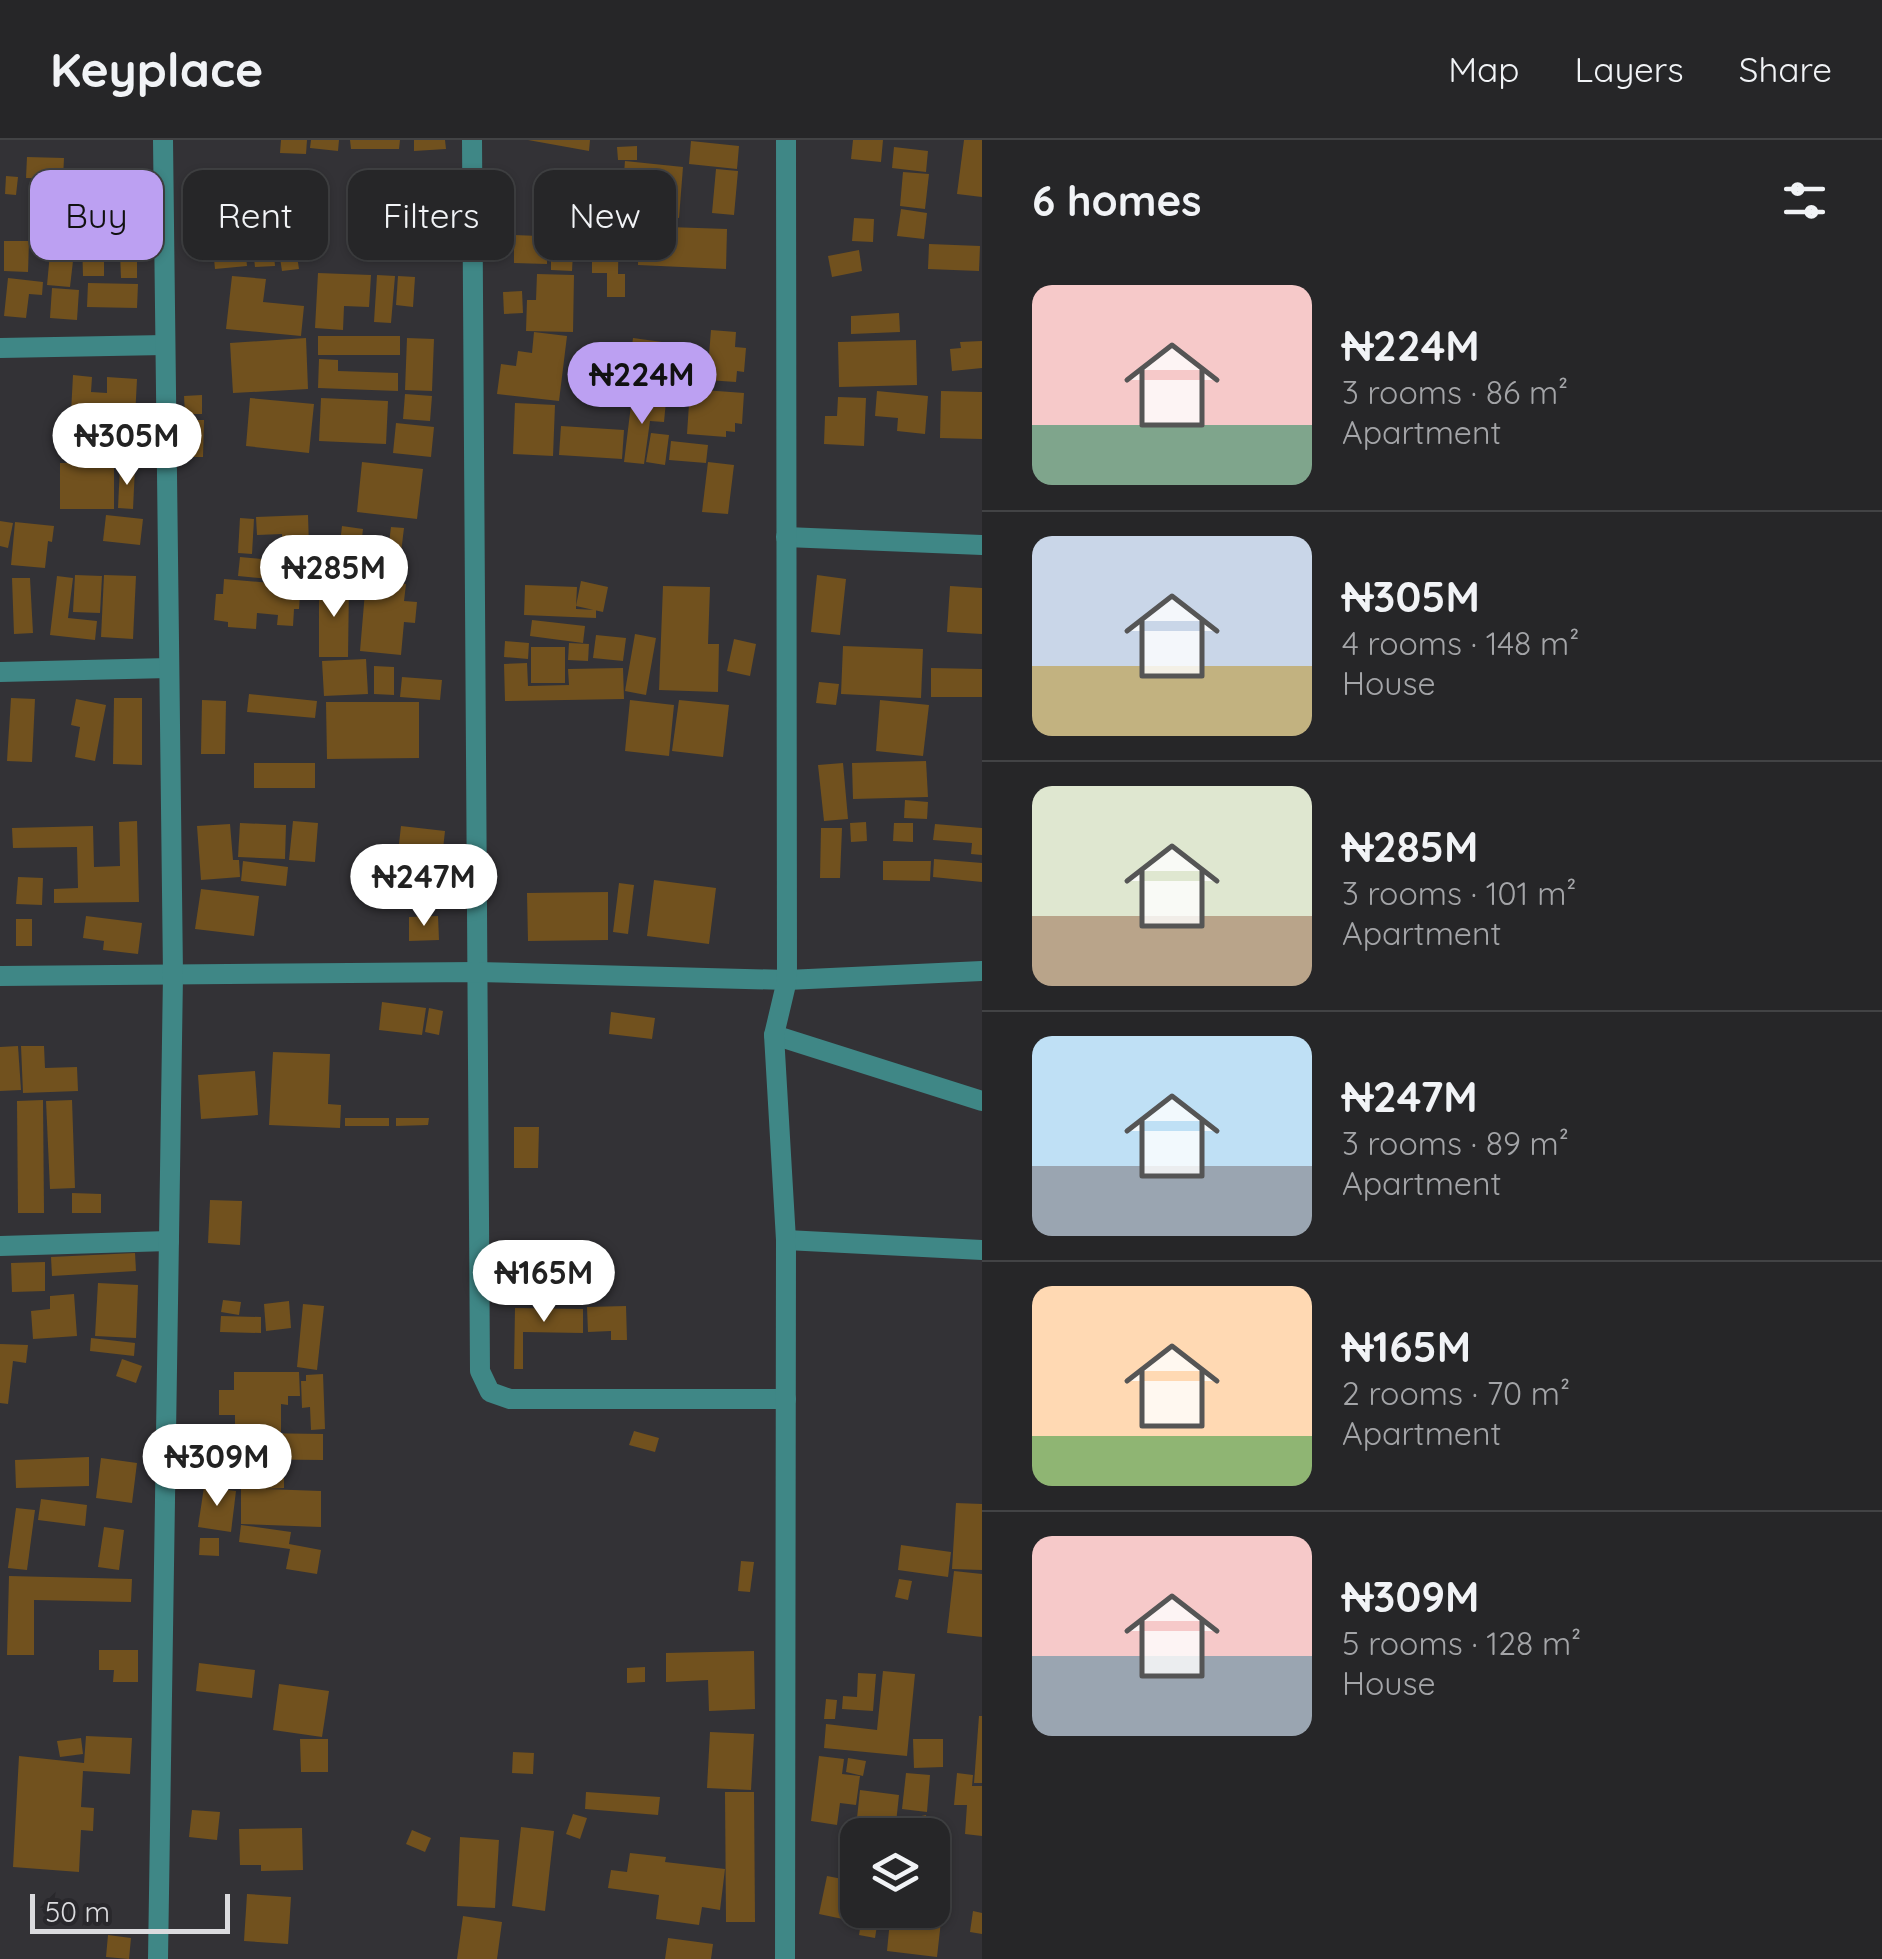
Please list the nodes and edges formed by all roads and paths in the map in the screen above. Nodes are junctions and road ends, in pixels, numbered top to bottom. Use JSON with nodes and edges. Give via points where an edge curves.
{"nodes":[{"id":1,"x":163,"y":140,"type":"edge"},
{"id":2,"x":472,"y":140,"type":"edge"},
{"id":3,"x":786,"y":140,"type":"edge"},
{"id":4,"x":165,"y":345,"type":"junction"},
{"id":5,"x":0,"y":348,"type":"edge"},
{"id":6,"x":786,"y":538,"type":"junction"},
{"id":7,"x":982,"y":545,"type":"edge"},
{"id":8,"x":169,"y":668,"type":"junction"},
{"id":9,"x":0,"y":672,"type":"edge"},
{"id":10,"x":982,"y":971,"type":"edge"},
{"id":11,"x":477,"y":972,"type":"junction"},
{"id":12,"x":174,"y":974,"type":"junction"},
{"id":13,"x":0,"y":976,"type":"edge"},
{"id":14,"x":787,"y":980,"type":"junction"},
{"id":15,"x":774,"y":1035,"type":"junction"},
{"id":16,"x":982,"y":1101,"type":"edge"},
{"id":17,"x":786,"y":1240,"type":"junction"},
{"id":18,"x":169,"y":1241,"type":"junction"},
{"id":19,"x":0,"y":1246,"type":"edge"},
{"id":20,"x":982,"y":1250,"type":"edge"},
{"id":21,"x":786,"y":1400,"type":"junction"},
{"id":22,"x":158,"y":1959,"type":"edge"},
{"id":23,"x":786,"y":1959,"type":"edge"}],
"edges":[{"from":1,"to":4,"type":"street"},
{"from":2,"to":11,"type":"street"},
{"from":3,"to":6,"type":"street"},
{"from":4,"to":5,"type":"street"},
{"from":4,"to":8,"type":"street"},
{"from":6,"to":7,"type":"street"},
{"from":6,"to":14,"type":"street"},
{"from":8,"to":9,"type":"street"},
{"from":8,"to":12,"type":"street"},
{"from":10,"to":14,"type":"street"},
{"from":11,"to":12,"type":"street"},
{"from":11,"to":14,"type":"street"},
{"from":11,"to":21,"type":"street","via":[[480,1371],[490,1392],[510,1400]]},
{"from":12,"to":13,"type":"street"},
{"from":12,"to":18,"type":"street"},
{"from":14,"to":15,"type":"street"},
{"from":15,"to":16,"type":"street"},
{"from":15,"to":17,"type":"street"},
{"from":17,"to":20,"type":"street"},
{"from":17,"to":21,"type":"street"},
{"from":18,"to":19,"type":"street"},
{"from":18,"to":22,"type":"street"},
{"from":21,"to":23,"type":"street"}]}
